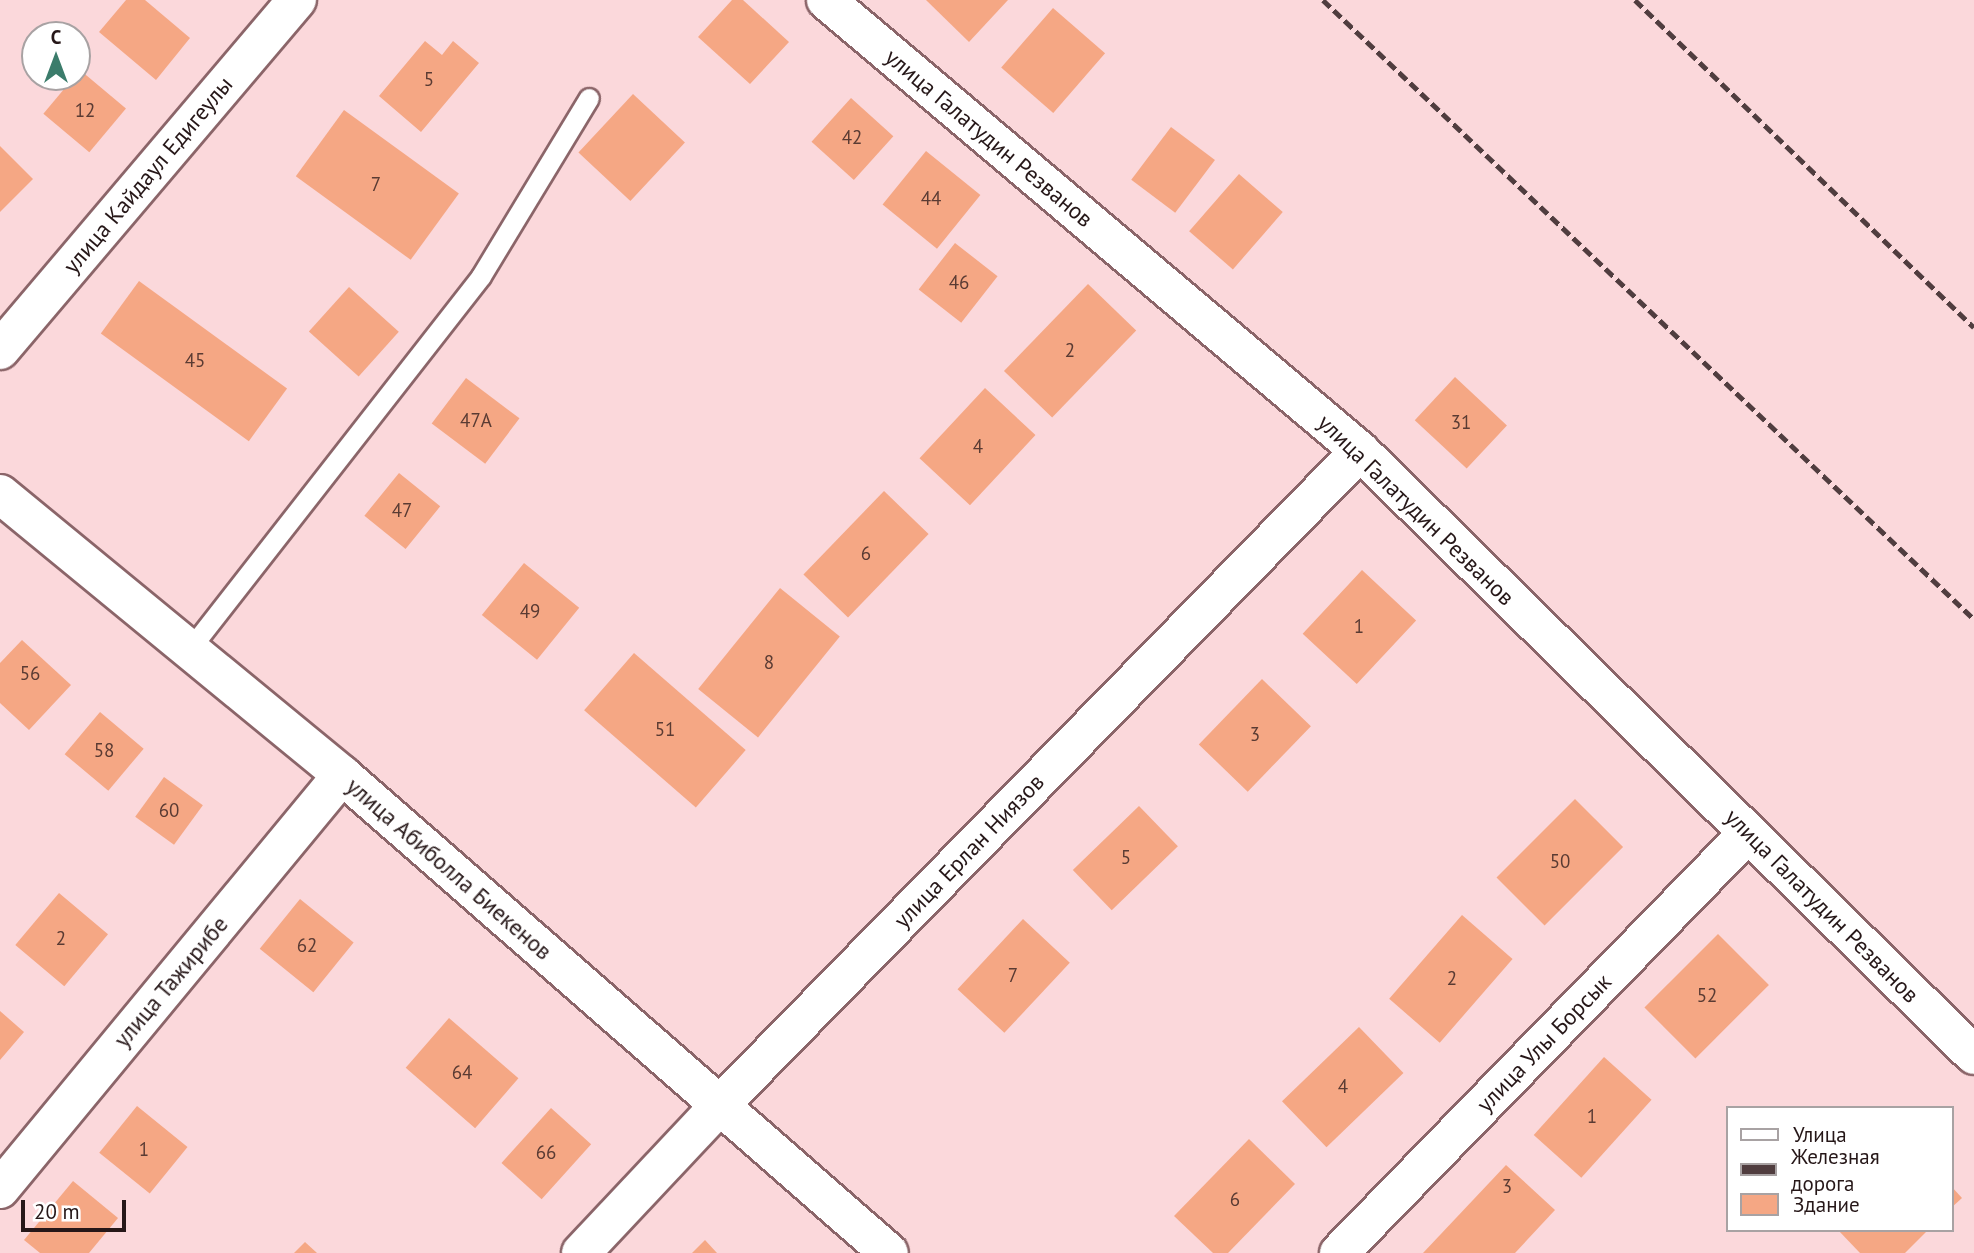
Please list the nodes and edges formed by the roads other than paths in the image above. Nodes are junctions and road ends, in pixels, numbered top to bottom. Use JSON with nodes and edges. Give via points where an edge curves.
{"nodes":[{"id":1,"x":297,"y":0,"type":"edge"},
{"id":2,"x":826,"y":0,"type":"edge"},
{"id":3,"x":589,"y":98,"type":"dead end"},
{"id":4,"x":0,"y":350,"type":"edge"},
{"id":5,"x":1360,"y":451,"type":"junction"},
{"id":6,"x":0,"y":494,"type":"edge"},
{"id":7,"x":189,"y":650,"type":"junction"},
{"id":8,"x":342,"y":775,"type":"junction"},
{"id":9,"x":1748,"y":833,"type":"junction"},
{"id":10,"x":1974,"y":1055,"type":"edge"},
{"id":11,"x":720,"y":1105,"type":"junction"},
{"id":12,"x":0,"y":1189,"type":"edge"},
{"id":13,"x":581,"y":1253,"type":"edge"},
{"id":14,"x":889,"y":1253,"type":"edge"},
{"id":15,"x":1339,"y":1253,"type":"edge"}],
"edges":[{"from":1,"to":4,"type":"street","name":"улица Кайдаул Едигеулы"},
{"from":2,"to":5,"type":"street","name":"улица Галатудин Резванов"},
{"from":3,"to":7,"type":"lane","via":[[481,276]]},
{"from":5,"to":9,"type":"street","name":"улица Галатудин Резванов"},
{"from":5,"to":11,"type":"street","name":"улица Ерлан Ниязов"},
{"from":6,"to":7,"type":"street","name":"улица Абиболла Биекенов"},
{"from":7,"to":8,"type":"street","name":"улица Абиболла Биекенов"},
{"from":8,"to":11,"type":"street","name":"улица Абиболла Биекенов"},
{"from":8,"to":12,"type":"street","name":"улица Тажирибе"},
{"from":9,"to":10,"type":"street","name":"улица Галатудин Резванов"},
{"from":9,"to":15,"type":"street","name":"улица Улы Борсык"},
{"from":11,"to":13,"type":"street","name":"улица Ерлан Ниязов"},
{"from":11,"to":14,"type":"street","name":"улица Абиболла Биекенов"}]}
